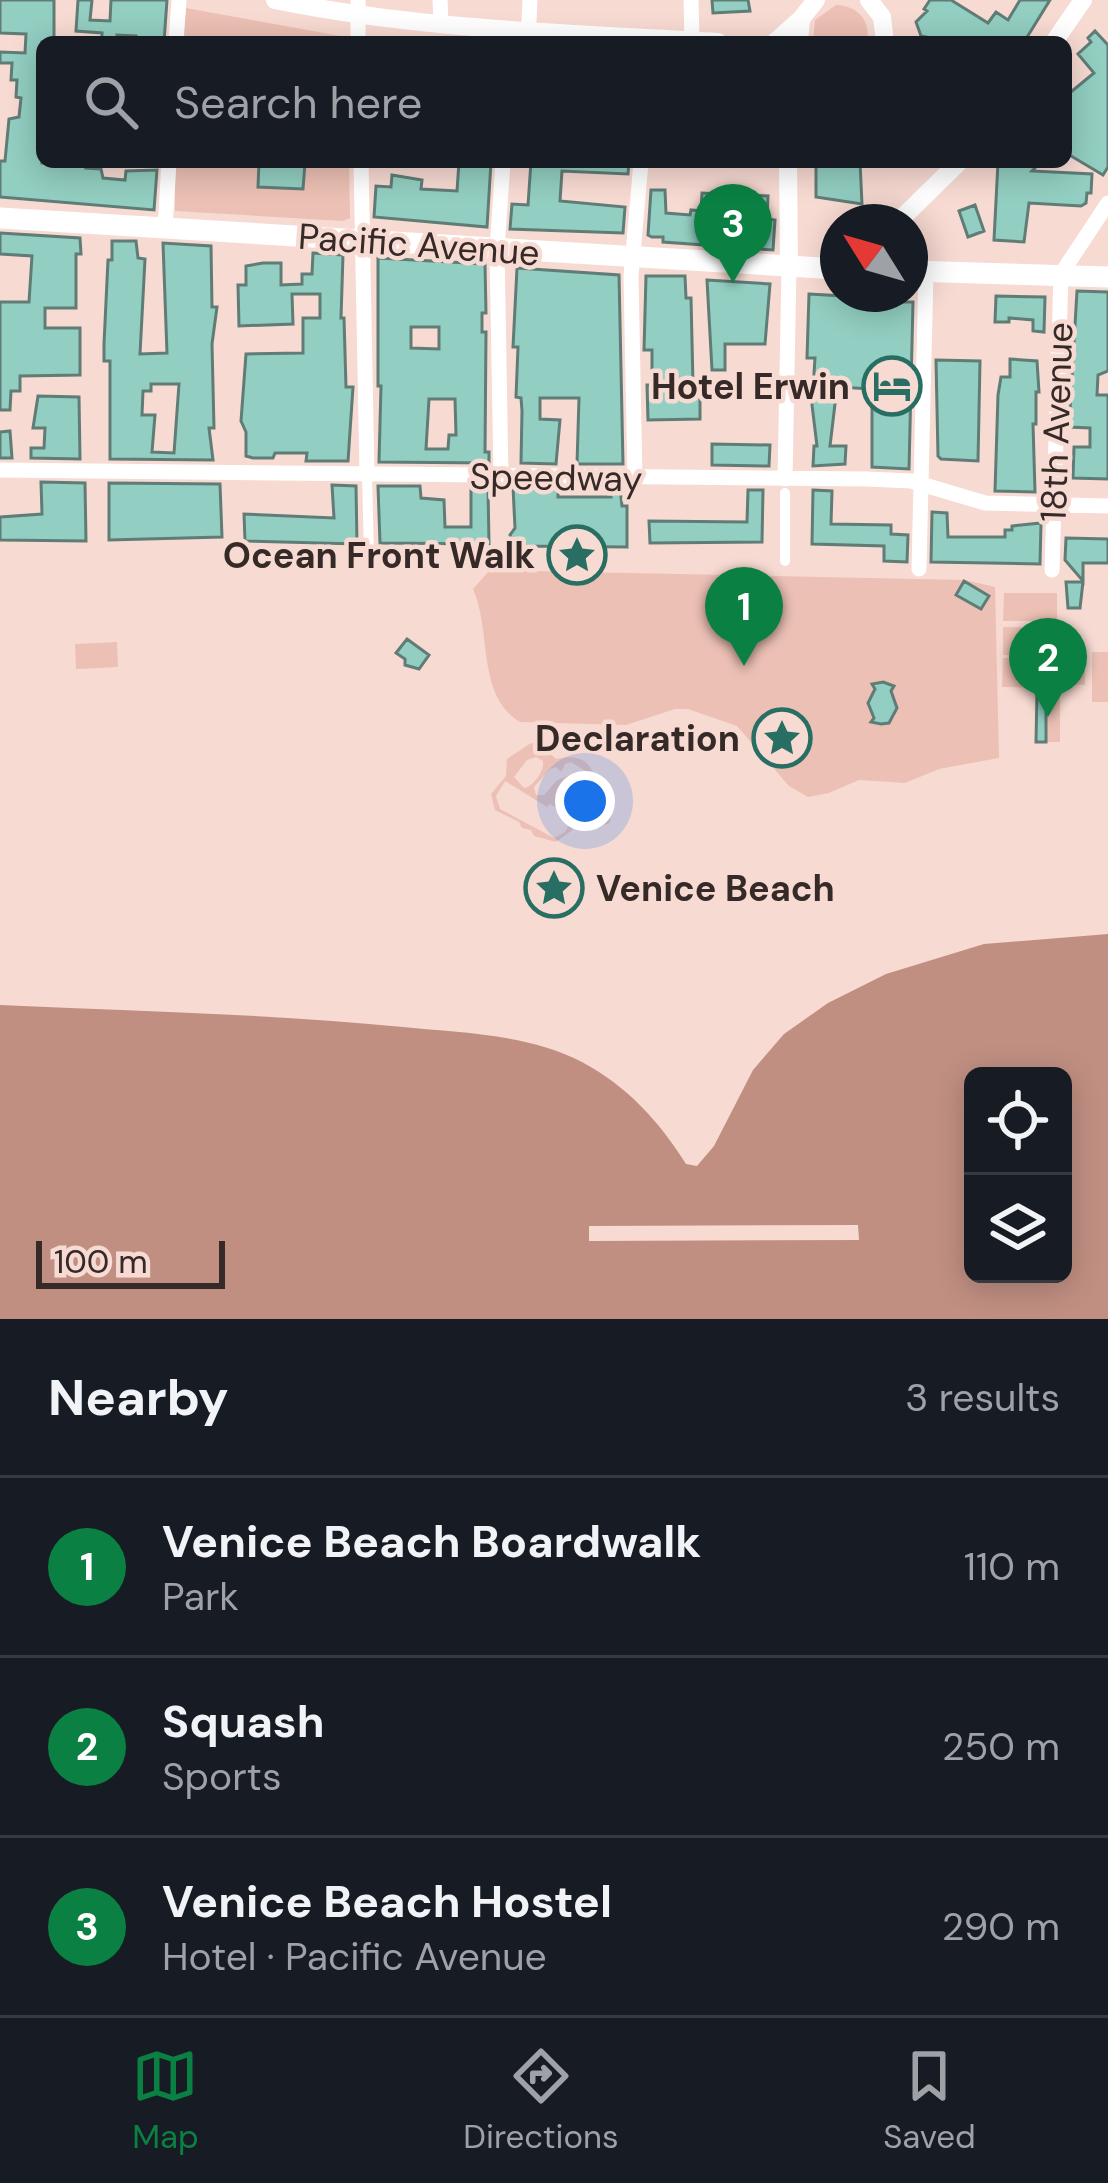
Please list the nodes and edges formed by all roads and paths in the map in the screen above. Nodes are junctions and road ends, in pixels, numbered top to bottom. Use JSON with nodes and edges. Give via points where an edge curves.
{"nodes":[{"id":1,"x":179,"y":0,"type":"edge"},
{"id":2,"x":275,"y":0,"type":"edge"},
{"id":3,"x":440,"y":0,"type":"edge"},
{"id":4,"x":530,"y":0,"type":"edge"},
{"id":5,"x":691,"y":0,"type":"edge"},
{"id":6,"x":815,"y":0,"type":"edge"},
{"id":7,"x":1083,"y":0,"type":"edge"},
{"id":8,"x":874,"y":2,"type":"edge"},
{"id":9,"x":358,"y":8,"type":"edge"},
{"id":10,"x":801,"y":19,"type":"junction"},
{"id":11,"x":441,"y":24,"type":"junction"},
{"id":12,"x":176,"y":36,"type":"edge"},
{"id":13,"x":528,"y":36,"type":"edge"},
{"id":14,"x":692,"y":36,"type":"edge"},
{"id":15,"x":782,"y":36,"type":"edge"},
{"id":16,"x":800,"y":36,"type":"edge"},
{"id":17,"x":885,"y":36,"type":"edge"},
{"id":18,"x":1058,"y":36,"type":"edge"},
{"id":19,"x":169,"y":168,"type":"edge"},
{"id":20,"x":361,"y":168,"type":"edge"},
{"id":21,"x":502,"y":168,"type":"edge"},
{"id":22,"x":641,"y":168,"type":"edge"},
{"id":23,"x":790,"y":168,"type":"edge"},
{"id":24,"x":953,"y":168,"type":"edge"},
{"id":25,"x":1108,"y":203,"type":"edge"},
{"id":26,"x":916,"y":204,"type":"edge"},
{"id":27,"x":0,"y":218,"type":"edge"},
{"id":28,"x":165,"y":229,"type":"junction"},
{"id":29,"x":362,"y":240,"type":"junction"},
{"id":30,"x":497,"y":249,"type":"junction"},
{"id":31,"x":634,"y":257,"type":"junction"},
{"id":32,"x":788,"y":267,"type":"junction"},
{"id":33,"x":820,"y":268,"type":"edge"},
{"id":34,"x":928,"y":272,"type":"edge"},
{"id":35,"x":1061,"y":274,"type":"junction"},
{"id":36,"x":1108,"y":277,"type":"edge"},
{"id":37,"x":919,"y":312,"type":"edge"},
{"id":38,"x":0,"y":470,"type":"edge"},
{"id":39,"x":367,"y":475,"type":"junction"},
{"id":40,"x":501,"y":477,"type":"junction"},
{"id":41,"x":635,"y":478,"type":"junction"},
{"id":42,"x":923,"y":484,"type":"junction"},
{"id":43,"x":785,"y":486,"type":"junction"},
{"id":44,"x":1053,"y":504,"type":"junction"},
{"id":45,"x":1108,"y":506,"type":"edge"},
{"id":46,"x":369,"y":555,"type":"dead end"},
{"id":47,"x":785,"y":561,"type":"dead end"},
{"id":48,"x":920,"y":569,"type":"dead end"},
{"id":49,"x":1052,"y":570,"type":"dead end"}],
"edges":[{"from":1,"to":12,"type":"street"},
{"from":2,"to":9,"type":"street"},
{"from":3,"to":11,"type":"street"},
{"from":4,"to":13,"type":"street"},
{"from":5,"to":14,"type":"street"},
{"from":6,"to":10,"type":"street"},
{"from":7,"to":18,"type":"street"},
{"from":8,"to":17,"type":"street"},
{"from":9,"to":11,"type":"street"},
{"from":10,"to":15,"type":"street"},
{"from":10,"to":16,"type":"street"},
{"from":11,"to":13,"type":"street"},
{"from":19,"to":28,"type":"street"},
{"from":20,"to":29,"type":"street"},
{"from":21,"to":30,"type":"street"},
{"from":22,"to":31,"type":"street"},
{"from":23,"to":32,"type":"street"},
{"from":24,"to":26,"type":"street"},
{"from":25,"to":35,"type":"street"},
{"from":27,"to":28,"type":"main road","name":"Pacific Avenue"},
{"from":28,"to":29,"type":"main road","name":"Pacific Avenue"},
{"from":29,"to":30,"type":"main road","name":"Pacific Avenue"},
{"from":29,"to":39,"type":"street"},
{"from":30,"to":31,"type":"main road","name":"Pacific Avenue"},
{"from":30,"to":40,"type":"street"},
{"from":31,"to":32,"type":"main road","name":"Pacific Avenue"},
{"from":31,"to":41,"type":"street"},
{"from":32,"to":33,"type":"main road","name":"Pacific Avenue"},
{"from":32,"to":43,"type":"street"},
{"from":34,"to":35,"type":"main road"},
{"from":35,"to":36,"type":"main road"},
{"from":35,"to":44,"type":"street","name":"18th Avenue"},
{"from":37,"to":42,"type":"street"},
{"from":38,"to":39,"type":"street","name":"Speedway"},
{"from":39,"to":40,"type":"street","name":"Speedway"},
{"from":39,"to":46,"type":"street"},
{"from":40,"to":41,"type":"street","name":"Speedway"},
{"from":41,"to":43,"type":"street","name":"Speedway"},
{"from":42,"to":43,"type":"street","name":"Speedway"},
{"from":42,"to":44,"type":"street","name":"Speedway","via":[[985,502]]},
{"from":42,"to":48,"type":"street"},
{"from":43,"to":47,"type":"street"},
{"from":44,"to":45,"type":"street","name":"Speedway"},
{"from":44,"to":49,"type":"street","name":"18th Avenue"}]}
